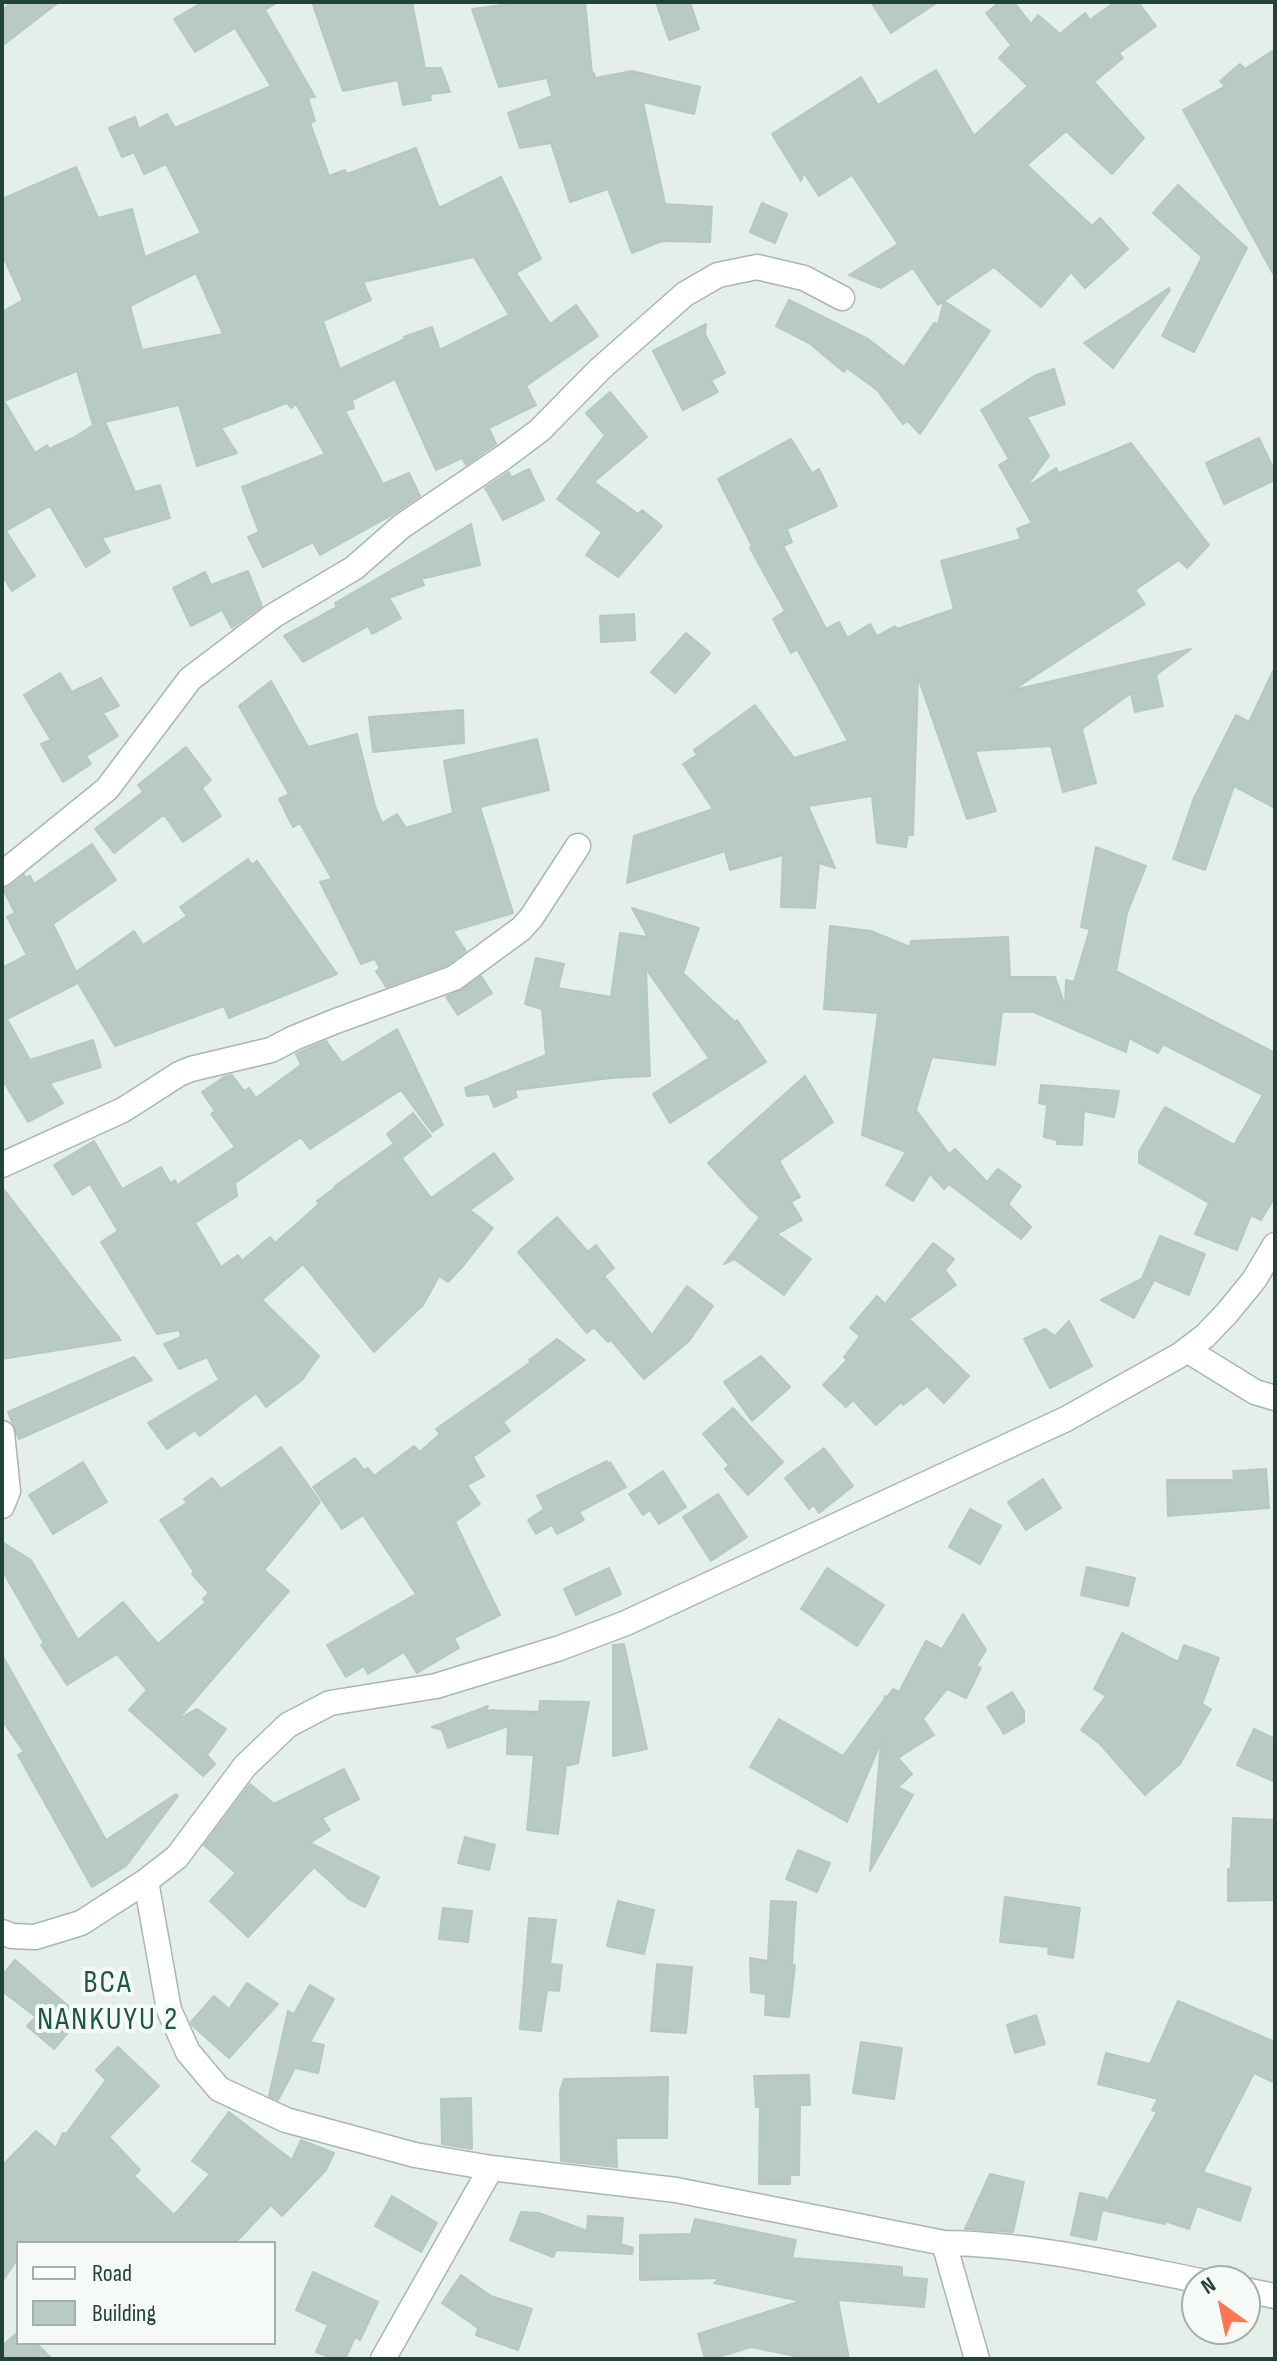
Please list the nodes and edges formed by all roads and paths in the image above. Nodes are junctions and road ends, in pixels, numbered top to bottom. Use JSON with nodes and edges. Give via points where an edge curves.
{"nodes":[{"id":1,"x":842,"y":298,"type":"dead end"},
{"id":2,"x":578,"y":846,"type":"dead end"},
{"id":3,"x":2,"y":874,"type":"edge"},
{"id":4,"x":2,"y":1165,"type":"edge"},
{"id":5,"x":1275,"y":1245,"type":"edge"},
{"id":6,"x":1187,"y":1350,"type":"junction"},
{"id":7,"x":1275,"y":1398,"type":"edge"},
{"id":8,"x":2,"y":1433,"type":"edge"},
{"id":9,"x":2,"y":1506,"type":"edge"},
{"id":10,"x":146,"y":1881,"type":"junction"},
{"id":11,"x":2,"y":1932,"type":"edge"},
{"id":12,"x":491,"y":2168,"type":"junction"},
{"id":13,"x":944,"y":2243,"type":"junction"},
{"id":14,"x":1181,"y":2277,"type":"edge"},
{"id":15,"x":383,"y":2359,"type":"edge"},
{"id":16,"x":977,"y":2359,"type":"edge"}],
"edges":[{"from":1,"to":3,"type":"street","via":[[804,278],[757,267],[718,275],[685,294],[540,430],[402,526],[354,568],[273,616],[198,672],[107,789]]},
{"from":2,"to":4,"type":"street","via":[[521,929],[454,978],[271,1050],[191,1069],[123,1110]]},
{"from":5,"to":6,"type":"street","via":[[1227,1313]]},
{"from":6,"to":7,"type":"street","via":[[1255,1392]]},
{"from":6,"to":10,"type":"street","via":[[1066,1419],[626,1623],[436,1686],[330,1703],[288,1725],[245,1766],[177,1857]]},
{"from":8,"to":9,"type":"street","via":[[8,1491]]},
{"from":10,"to":11,"type":"street","via":[[81,1923],[35,1937]]},
{"from":10,"to":12,"type":"street","via":[[169,2010],[188,2052],[219,2089],[286,2120],[415,2155]]},
{"from":12,"to":13,"type":"street","via":[[676,2190]]},
{"from":12,"to":15,"type":"street"},
{"from":13,"to":14,"type":"street","via":[[1087,2258]]},
{"from":13,"to":16,"type":"street"}]}
